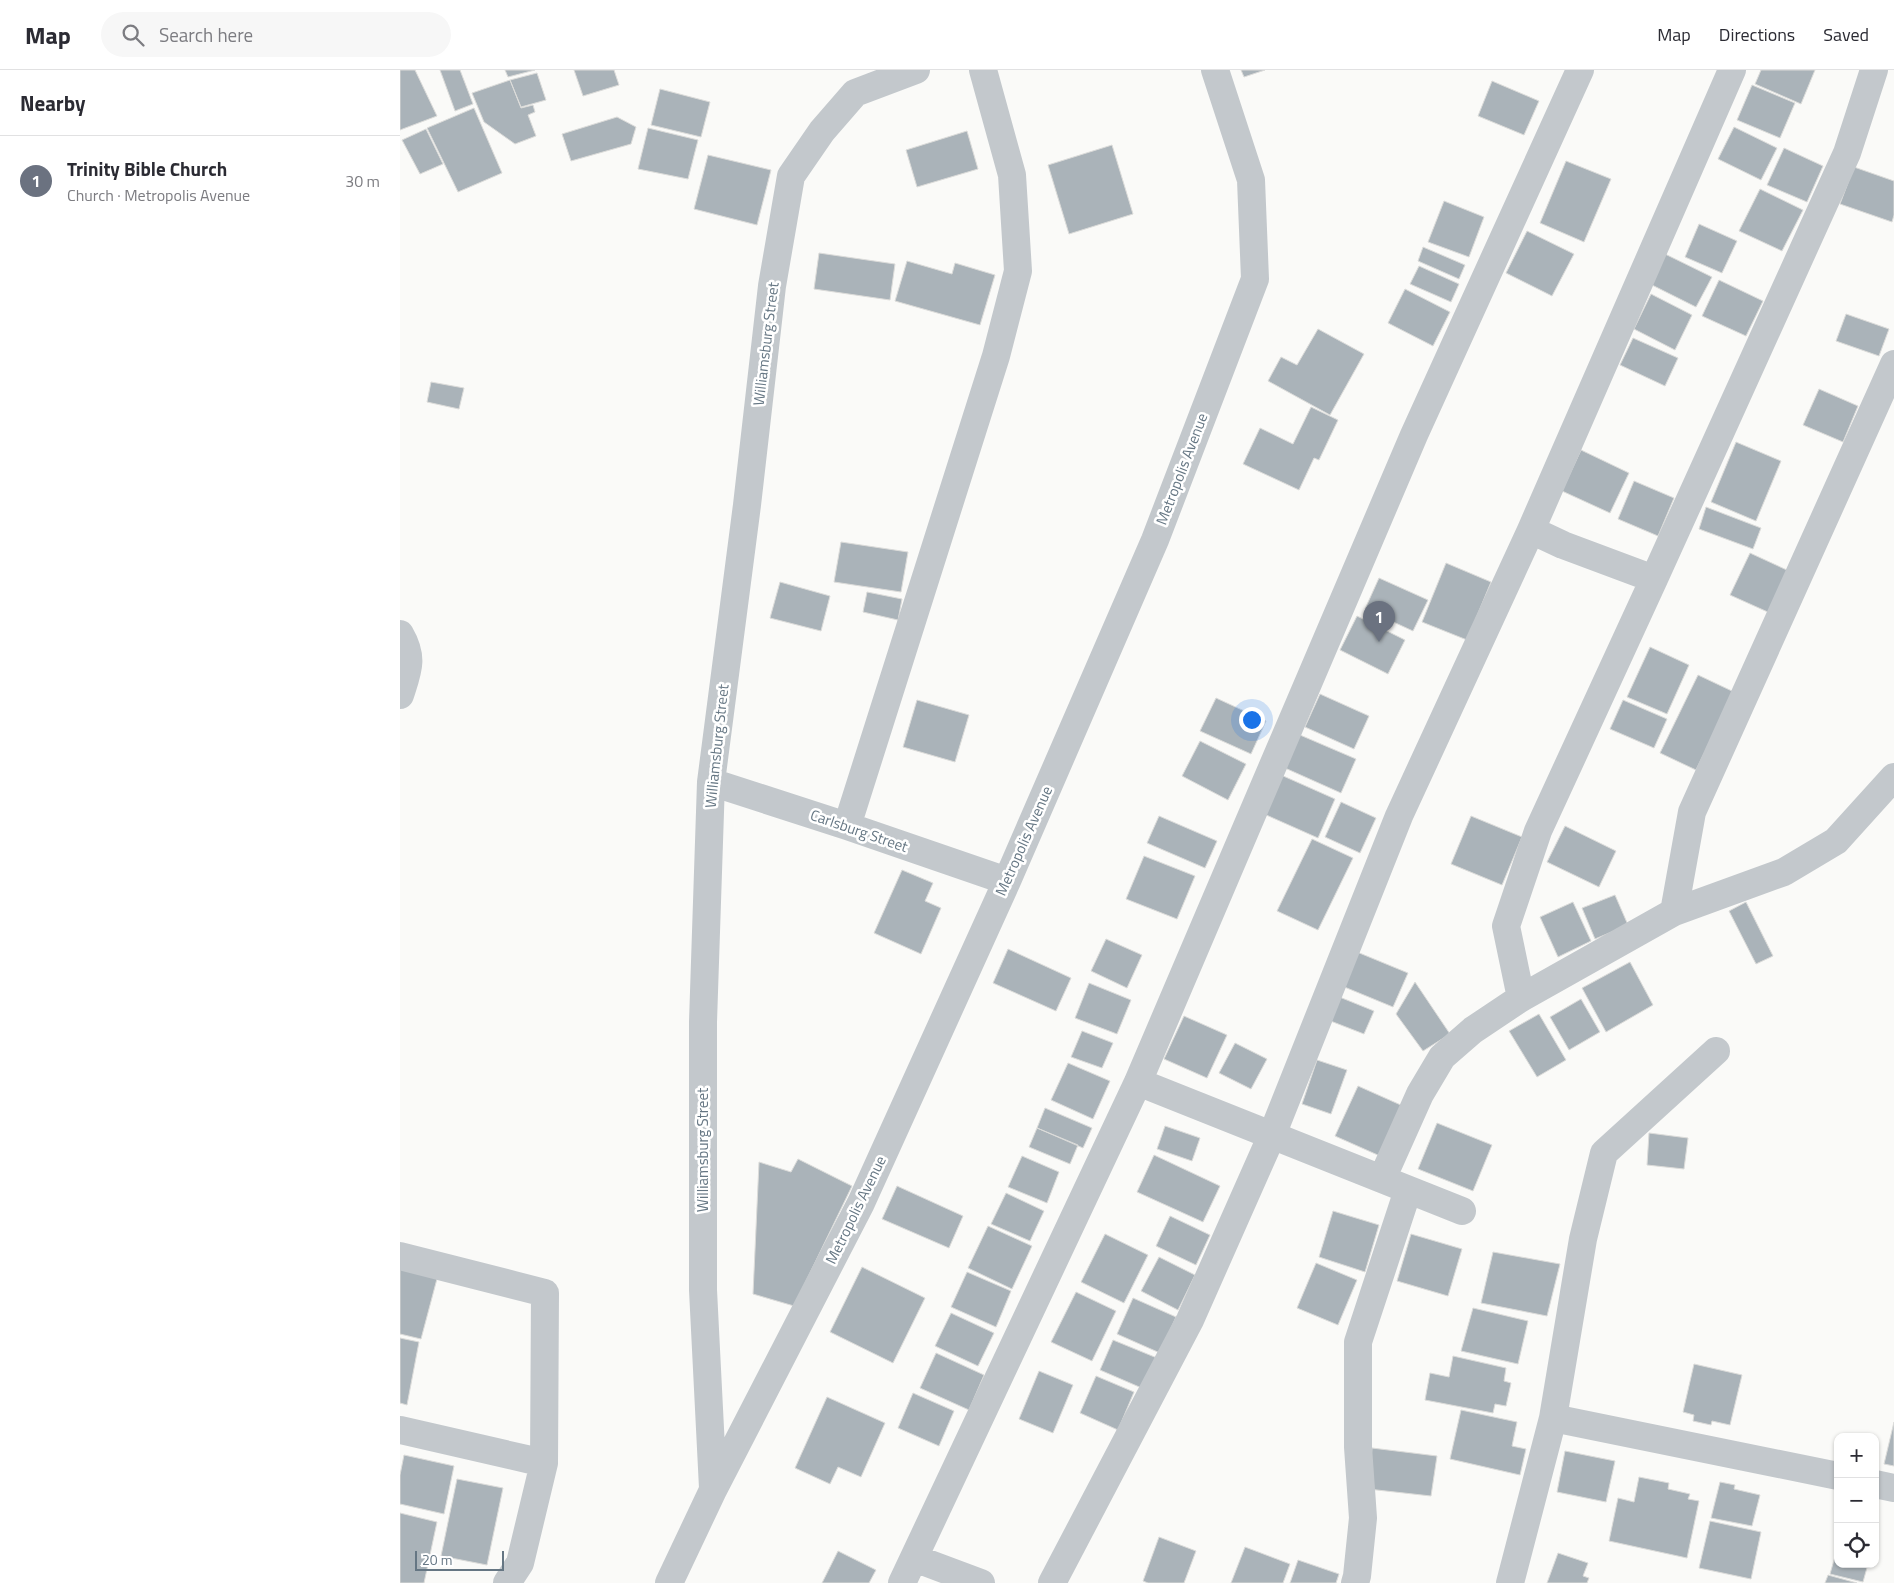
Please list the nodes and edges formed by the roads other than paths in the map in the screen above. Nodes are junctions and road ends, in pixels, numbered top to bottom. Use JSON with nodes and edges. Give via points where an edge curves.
{"nodes":[{"id":1,"x":916,"y":70,"type":"edge"},
{"id":2,"x":983,"y":70,"type":"edge"},
{"id":3,"x":1215,"y":70,"type":"edge"},
{"id":4,"x":1580,"y":70,"type":"edge"},
{"id":5,"x":1732,"y":70,"type":"edge"},
{"id":6,"x":1874,"y":70,"type":"edge"},
{"id":7,"x":1894,"y":364,"type":"edge"},
{"id":8,"x":1531,"y":530,"type":"junction"},
{"id":9,"x":1654,"y":579,"type":"junction"},
{"id":10,"x":400,"y":634,"type":"edge"},
{"id":11,"x":400,"y":695,"type":"edge"},
{"id":12,"x":1894,"y":777,"type":"edge"},
{"id":13,"x":711,"y":782,"type":"junction"},
{"id":14,"x":847,"y":826,"type":"junction"},
{"id":15,"x":1006,"y":881,"type":"junction"},
{"id":16,"x":1674,"y":912,"type":"junction"},
{"id":17,"x":1521,"y":998,"type":"junction"},
{"id":18,"x":1716,"y":1051,"type":"dead end"},
{"id":19,"x":1138,"y":1082,"type":"junction"},
{"id":20,"x":1272,"y":1136,"type":"junction"},
{"id":21,"x":1382,"y":1180,"type":"junction"},
{"id":22,"x":1408,"y":1190,"type":"junction"},
{"id":23,"x":1462,"y":1211,"type":"dead end"},
{"id":24,"x":400,"y":1256,"type":"edge"},
{"id":25,"x":1553,"y":1418,"type":"junction"},
{"id":26,"x":400,"y":1430,"type":"edge"},
{"id":27,"x":544,"y":1463,"type":"junction"},
{"id":28,"x":1834,"y":1475,"type":"edge"},
{"id":29,"x":1879,"y":1485,"type":"edge"},
{"id":30,"x":1894,"y":1488,"type":"edge"},
{"id":31,"x":713,"y":1490,"type":"junction"},
{"id":32,"x":914,"y":1558,"type":"junction"},
{"id":33,"x":507,"y":1583,"type":"edge"},
{"id":34,"x":669,"y":1583,"type":"edge"},
{"id":35,"x":902,"y":1583,"type":"edge"},
{"id":36,"x":980,"y":1583,"type":"edge"},
{"id":37,"x":1052,"y":1583,"type":"edge"},
{"id":38,"x":1355,"y":1583,"type":"edge"},
{"id":39,"x":1510,"y":1583,"type":"edge"}],
"edges":[{"from":1,"to":13,"type":"street","name":"Williamsburg Street","via":[[855,93],[822,131],[792,176],[772,286]]},
{"from":2,"to":14,"type":"street","via":[[1012,175],[1018,271],[996,356]]},
{"from":3,"to":15,"type":"street","name":"Metropolis Avenue","via":[[1251,180],[1255,279],[1155,540]]},
{"from":4,"to":19,"type":"street","via":[[1414,435]]},
{"from":5,"to":8,"type":"street"},
{"from":6,"to":9,"type":"street","via":[[1847,153]]},
{"from":7,"to":16,"type":"street","via":[[1692,812]]},
{"from":8,"to":9,"type":"street"},
{"from":8,"to":20,"type":"street","via":[[1399,816]]},
{"from":9,"to":17,"type":"street","via":[[1538,831],[1506,926]]},
{"from":10,"to":11,"type":"street","via":[[409,654],[409,664]]},
{"from":12,"to":16,"type":"street","via":[[1836,840],[1784,872]]},
{"from":13,"to":14,"type":"street","name":"Carlsburg Street"},
{"from":13,"to":31,"type":"street","name":"Williamsburg Street","via":[[703,1022],[703,1290]]},
{"from":14,"to":15,"type":"street","name":"Carlsburg Street"},
{"from":15,"to":31,"type":"street","name":"Metropolis Avenue","via":[[861,1203]]},
{"from":16,"to":17,"type":"street"},
{"from":17,"to":21,"type":"street","via":[[1473,1030],[1442,1057],[1420,1094]]},
{"from":18,"to":25,"type":"street","via":[[1604,1153],[1582,1240]]},
{"from":19,"to":20,"type":"street"},
{"from":19,"to":32,"type":"street"},
{"from":20,"to":21,"type":"street"},
{"from":20,"to":37,"type":"street","via":[[1190,1320]]},
{"from":21,"to":22,"type":"street"},
{"from":22,"to":23,"type":"street"},
{"from":22,"to":38,"type":"street","via":[[1358,1342],[1358,1447],[1363,1518]]},
{"from":24,"to":27,"type":"street","via":[[545,1293]]},
{"from":25,"to":28,"type":"street"},
{"from":25,"to":39,"type":"street"},
{"from":26,"to":27,"type":"street"},
{"from":27,"to":33,"type":"street","via":[[520,1563]]},
{"from":29,"to":30,"type":"street"},
{"from":31,"to":34,"type":"street","name":"Metropolis Avenue"},
{"from":32,"to":35,"type":"street"},
{"from":32,"to":36,"type":"street"}]}
